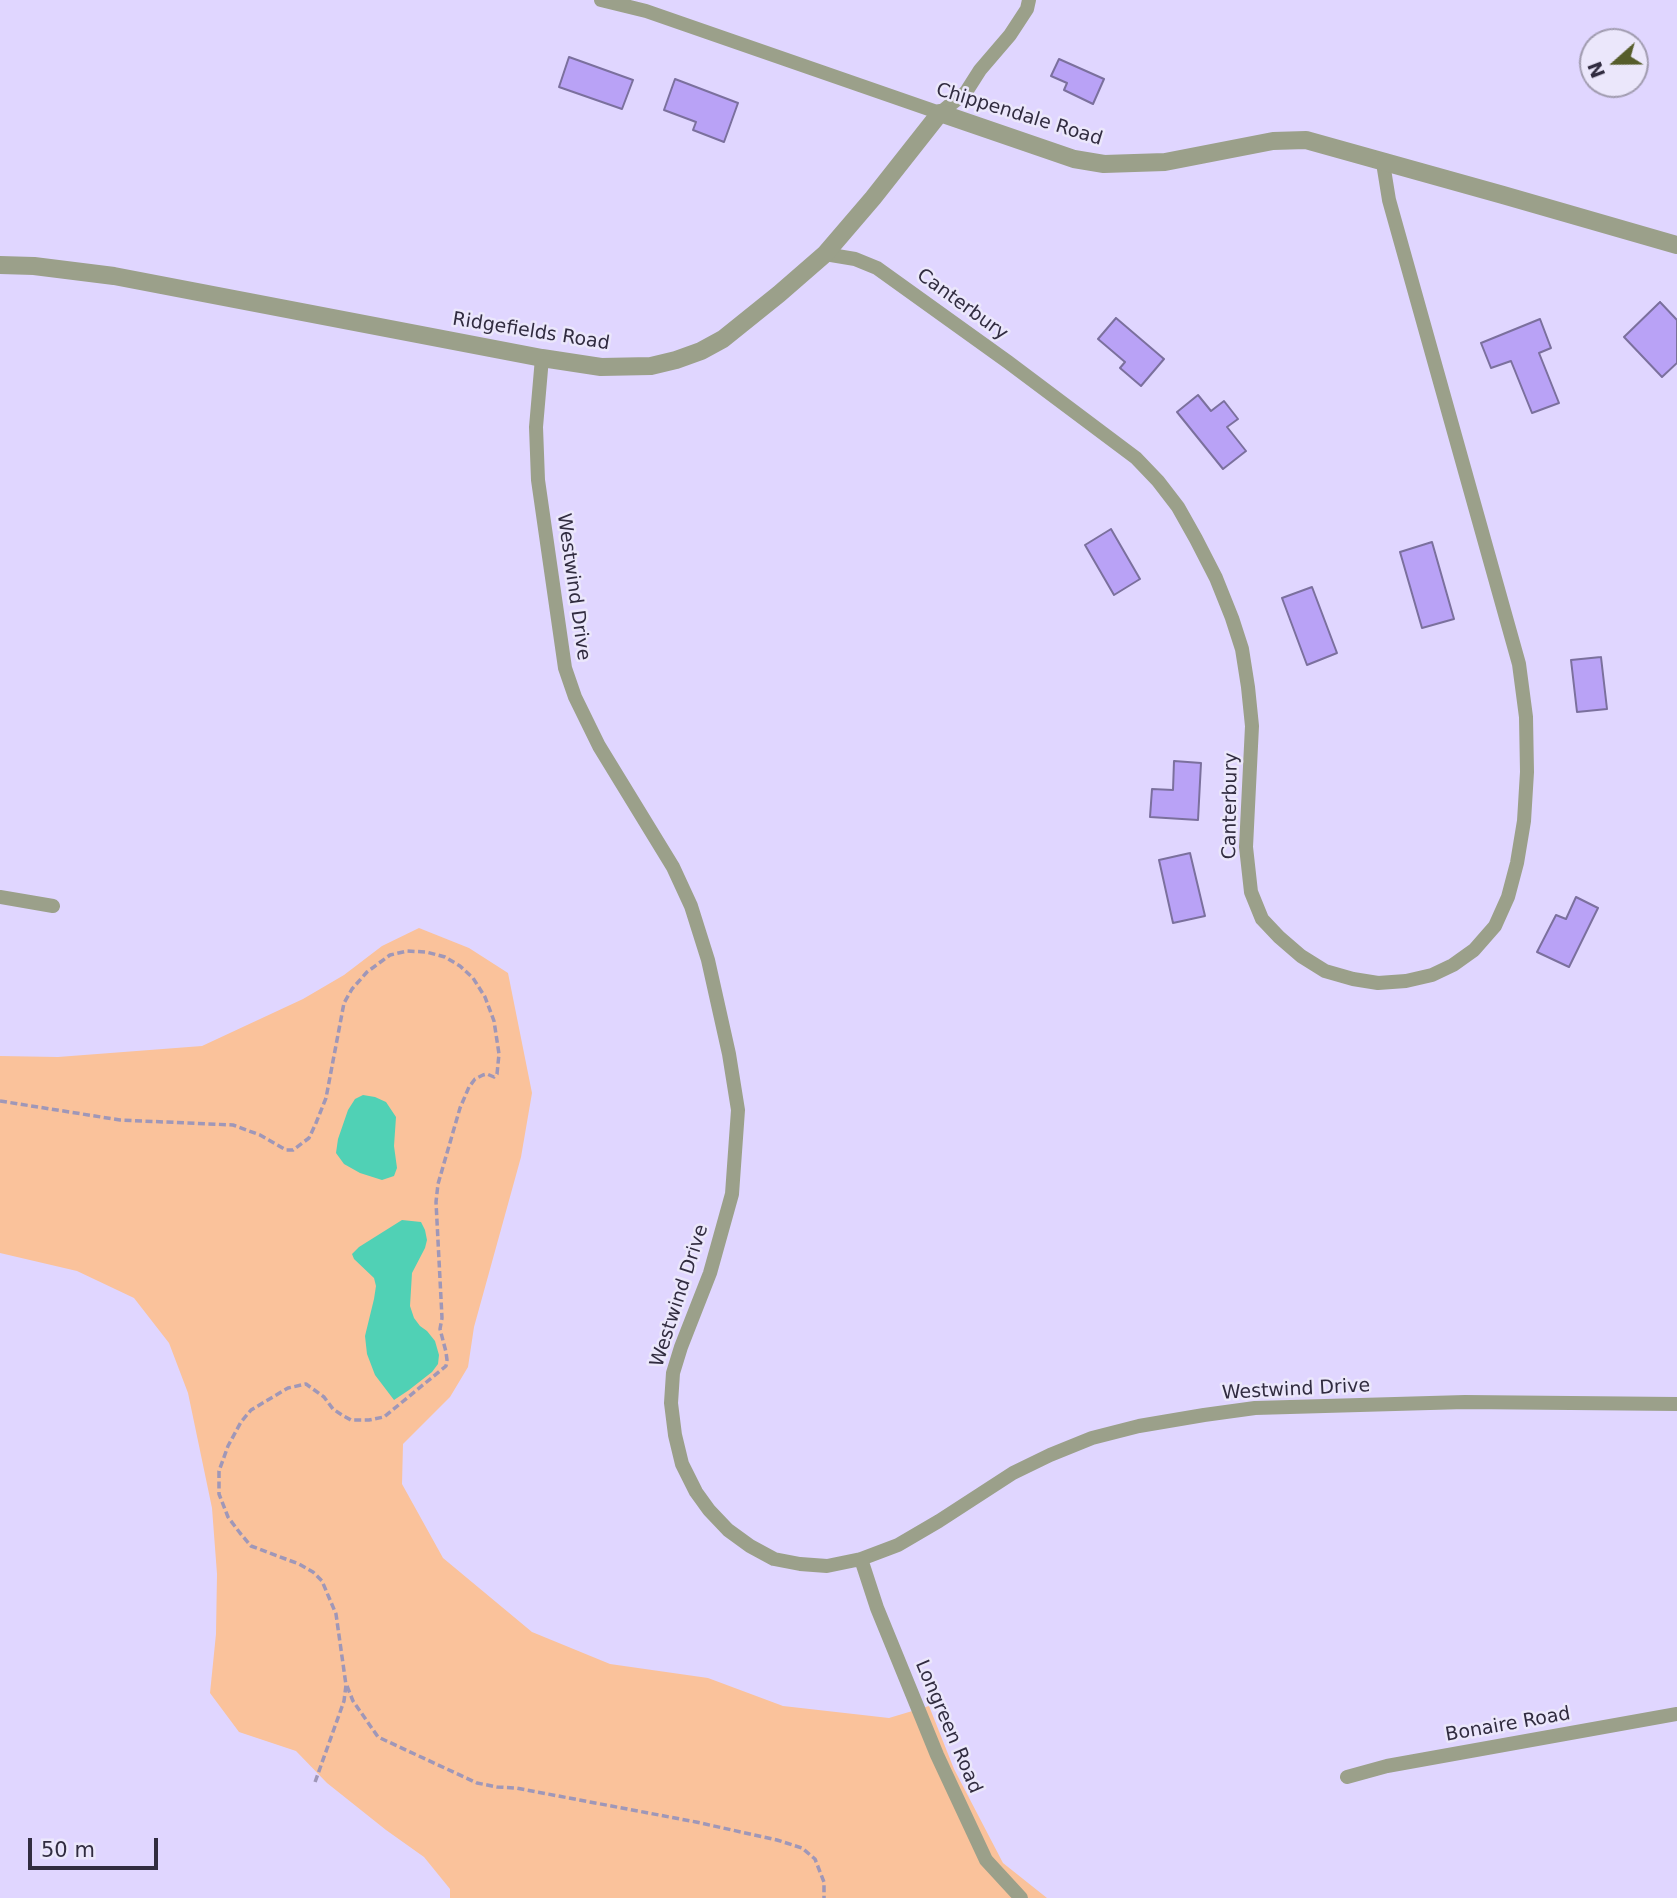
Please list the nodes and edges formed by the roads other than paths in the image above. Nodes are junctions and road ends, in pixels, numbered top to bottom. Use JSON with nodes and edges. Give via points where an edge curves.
{"nodes":[{"id":1,"x":601,"y":0,"type":"edge"},
{"id":2,"x":1029,"y":0,"type":"edge"},
{"id":3,"x":940,"y":113,"type":"junction"},
{"id":4,"x":1383,"y":163,"type":"junction"},
{"id":5,"x":1677,"y":245,"type":"edge"},
{"id":6,"x":825,"y":254,"type":"junction"},
{"id":7,"x":0,"y":265,"type":"edge"},
{"id":8,"x":542,"y":358,"type":"junction"},
{"id":9,"x":0,"y":897,"type":"edge"},
{"id":10,"x":53,"y":906,"type":"dead end"},
{"id":11,"x":1677,"y":1404,"type":"edge"},
{"id":12,"x":861,"y":1559,"type":"junction"},
{"id":13,"x":1677,"y":1714,"type":"edge"},
{"id":14,"x":1347,"y":1777,"type":"dead end"},
{"id":15,"x":1021,"y":1898,"type":"edge"}],
"edges":[{"from":1,"to":3,"type":"street","name":"Chippendale Road","via":[[646,11]]},
{"from":2,"to":3,"type":"street","name":"Ridgefields Road","via":[[1010,35],[966,92]]},
{"from":3,"to":4,"type":"street","name":"Chippendale Road","via":[[1062,155],[1104,164],[1166,162],[1273,141],[1306,140]]},
{"from":3,"to":6,"type":"street","name":"Ridgefields Road"},
{"from":4,"to":5,"type":"street","name":"Chippendale Road"},
{"from":4,"to":6,"type":"street","name":"Canterbury","via":[[1389,200],[1519,664],[1526,717],[1524,821],[1511,886],[1496,926],[1453,965],[1406,981],[1378,983],[1325,971],[1301,956],[1262,919],[1251,892],[1246,848],[1252,726],[1242,649],[1206,559],[1158,481],[1136,458],[877,268]]},
{"from":6,"to":8,"type":"street","name":"Ridgefields Road","via":[[749,319],[701,351],[651,366],[601,367]]},
{"from":7,"to":8,"type":"street","name":"Ridgefields Road","via":[[114,276]]},
{"from":8,"to":12,"type":"street","name":"Westwind Drive","via":[[536,427],[538,480],[565,668],[599,746],[673,867],[691,906],[708,960],[738,1110],[732,1194],[710,1273],[673,1373],[671,1402],[682,1464],[696,1492],[728,1530],[774,1559],[827,1566]]},
{"from":9,"to":10,"type":"street"},
{"from":11,"to":12,"type":"street","name":"Westwind Drive","via":[[1465,1402],[1255,1408],[1139,1426],[1050,1455],[898,1545]]},
{"from":12,"to":15,"type":"street","name":"Longreen Road","via":[[932,1743],[986,1860]]},
{"from":13,"to":14,"type":"street","name":"Bonaire Road"}]}
